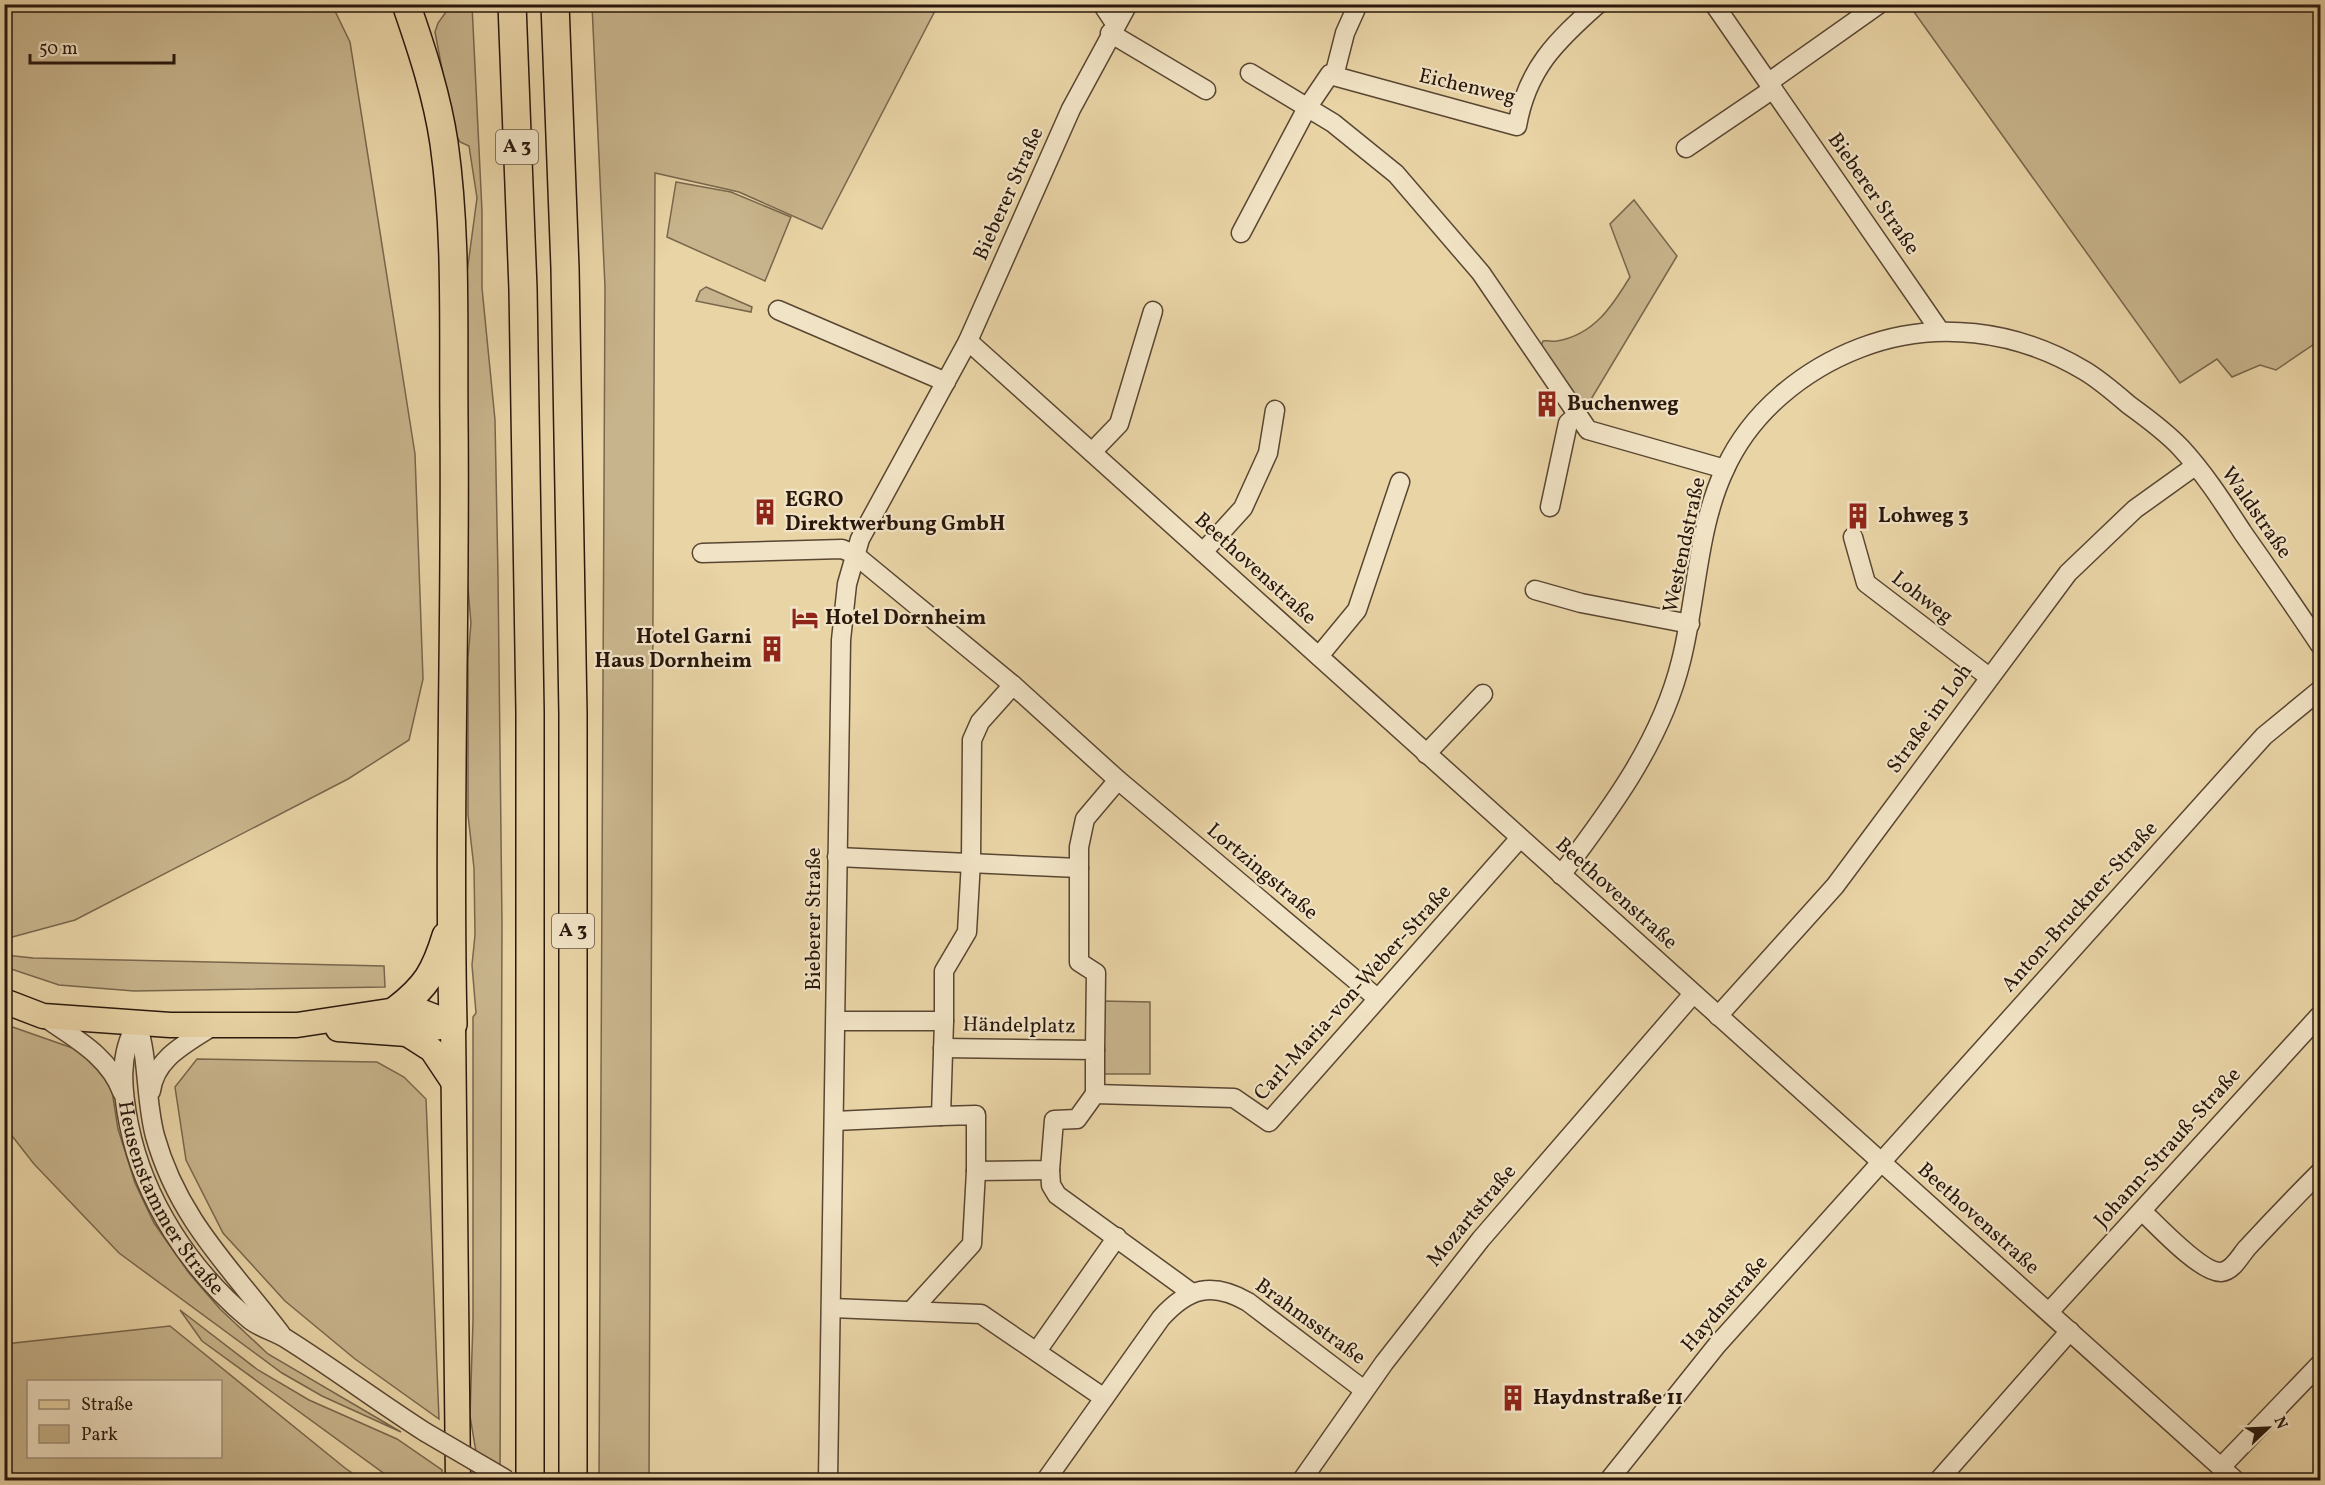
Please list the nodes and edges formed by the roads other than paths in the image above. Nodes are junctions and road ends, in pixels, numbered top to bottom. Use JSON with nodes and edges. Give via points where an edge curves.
{"nodes":[{"id":1,"x":406,"y":4,"type":"edge"},
{"id":2,"x":512,"y":4,"type":"edge"},
{"id":3,"x":555,"y":4,"type":"edge"},
{"id":4,"x":1102,"y":4,"type":"edge"},
{"id":5,"x":1128,"y":4,"type":"edge"},
{"id":6,"x":1358,"y":4,"type":"edge"},
{"id":7,"x":1598,"y":4,"type":"edge"},
{"id":8,"x":1714,"y":4,"type":"edge"},
{"id":9,"x":1878,"y":5,"type":"edge"},
{"id":10,"x":1113,"y":29,"type":"junction"},
{"id":11,"x":1250,"y":73,"type":"dead end"},
{"id":12,"x":1334,"y":76,"type":"junction"},
{"id":13,"x":1771,"y":85,"type":"junction"},
{"id":14,"x":1206,"y":90,"type":"dead end"},
{"id":15,"x":1306,"y":108,"type":"junction"},
{"id":16,"x":1686,"y":148,"type":"dead end"},
{"id":17,"x":1241,"y":233,"type":"dead end"},
{"id":18,"x":778,"y":310,"type":"dead end"},
{"id":19,"x":1153,"y":311,"type":"dead end"},
{"id":20,"x":1940,"y":331,"type":"junction"},
{"id":21,"x":968,"y":341,"type":"junction"},
{"id":22,"x":946,"y":382,"type":"junction"},
{"id":23,"x":1275,"y":410,"type":"dead end"},
{"id":24,"x":1577,"y":416,"type":"junction"},
{"id":25,"x":1092,"y":452,"type":"junction"},
{"id":26,"x":2195,"y":466,"type":"junction"},
{"id":27,"x":1725,"y":469,"type":"junction"},
{"id":28,"x":1400,"y":482,"type":"dead end"},
{"id":29,"x":1550,"y":507,"type":"dead end"},
{"id":30,"x":1853,"y":537,"type":"dead end"},
{"id":31,"x":1203,"y":552,"type":"junction"},
{"id":32,"x":702,"y":553,"type":"dead end"},
{"id":33,"x":854,"y":555,"type":"junction"},
{"id":34,"x":1535,"y":590,"type":"dead end"},
{"id":35,"x":1690,"y":624,"type":"junction"},
{"id":36,"x":2320,"y":645,"type":"edge"},
{"id":37,"x":1318,"y":657,"type":"junction"},
{"id":38,"x":1989,"y":678,"type":"junction"},
{"id":39,"x":1013,"y":685,"type":"junction"},
{"id":40,"x":2320,"y":690,"type":"edge"},
{"id":41,"x":1483,"y":694,"type":"dead end"},
{"id":42,"x":1426,"y":754,"type":"junction"},
{"id":43,"x":1118,"y":780,"type":"junction"},
{"id":44,"x":1520,"y":838,"type":"junction"},
{"id":45,"x":837,"y":857,"type":"junction"},
{"id":46,"x":971,"y":861,"type":"junction"},
{"id":47,"x":1079,"y":868,"type":"junction"},
{"id":48,"x":1561,"y":875,"type":"junction"},
{"id":49,"x":451,"y":924,"type":"junction"},
{"id":50,"x":1694,"y":994,"type":"junction"},
{"id":51,"x":1377,"y":998,"type":"junction"},
{"id":52,"x":4,"y":1001,"type":"edge"},
{"id":53,"x":396,"y":1010,"type":"junction"},
{"id":54,"x":2320,"y":1015,"type":"edge"},
{"id":55,"x":43,"y":1016,"type":"junction"},
{"id":56,"x":1719,"y":1016,"type":"junction"},
{"id":57,"x":836,"y":1021,"type":"junction"},
{"id":58,"x":944,"y":1021,"type":"junction"},
{"id":59,"x":137,"y":1023,"type":"junction"},
{"id":60,"x":453,"y":1024,"type":"junction"},
{"id":61,"x":297,"y":1025,"type":"junction"},
{"id":62,"x":211,"y":1027,"type":"junction"},
{"id":63,"x":407,"y":1034,"type":"junction"},
{"id":64,"x":943,"y":1048,"type":"junction"},
{"id":65,"x":1095,"y":1050,"type":"junction"},
{"id":66,"x":452,"y":1080,"type":"junction"},
{"id":67,"x":1095,"y":1094,"type":"junction"},
{"id":68,"x":125,"y":1102,"type":"junction"},
{"id":69,"x":149,"y":1108,"type":"junction"},
{"id":70,"x":941,"y":1116,"type":"junction"},
{"id":71,"x":835,"y":1121,"type":"junction"},
{"id":72,"x":1881,"y":1162,"type":"junction"},
{"id":73,"x":1050,"y":1170,"type":"junction"},
{"id":74,"x":976,"y":1171,"type":"junction"},
{"id":75,"x":2320,"y":1172,"type":"edge"},
{"id":76,"x":2142,"y":1210,"type":"junction"},
{"id":77,"x":1116,"y":1237,"type":"junction"},
{"id":78,"x":1192,"y":1293,"type":"junction"},
{"id":79,"x":831,"y":1308,"type":"junction"},
{"id":80,"x":912,"y":1310,"type":"junction"},
{"id":81,"x":2049,"y":1312,"type":"junction"},
{"id":82,"x":2070,"y":1331,"type":"junction"},
{"id":83,"x":284,"y":1338,"type":"junction"},
{"id":84,"x":1037,"y":1351,"type":"junction"},
{"id":85,"x":2320,"y":1364,"type":"edge"},
{"id":86,"x":1364,"y":1390,"type":"junction"},
{"id":87,"x":1104,"y":1398,"type":"junction"},
{"id":88,"x":2221,"y":1467,"type":"junction"},
{"id":89,"x":458,"y":1480,"type":"edge"},
{"id":90,"x":507,"y":1480,"type":"edge"},
{"id":91,"x":530,"y":1480,"type":"edge"},
{"id":92,"x":573,"y":1480,"type":"edge"},
{"id":93,"x":828,"y":1480,"type":"edge"},
{"id":94,"x":1046,"y":1480,"type":"edge"},
{"id":95,"x":1302,"y":1480,"type":"edge"},
{"id":96,"x":1609,"y":1480,"type":"edge"},
{"id":97,"x":1939,"y":1480,"type":"edge"},
{"id":98,"x":2235,"y":1480,"type":"edge"}],
"edges":[{"from":1,"to":49,"type":"highway","via":[[430,76],[444,142],[450,201],[454,610]]},
{"from":2,"to":91,"type":"highway","number":"A 3","via":[[523,289],[530,712]]},
{"from":3,"to":92,"type":"highway","number":"A 3","via":[[565,268],[573,714]]},
{"from":4,"to":10,"type":"street"},
{"from":5,"to":10,"type":"street","name":"Bieberer Straße"},
{"from":6,"to":12,"type":"street","via":[[1345,33]]},
{"from":7,"to":12,"type":"street","name":"Eichenweg","via":[[1537,68],[1521,103],[1517,126]]},
{"from":8,"to":13,"type":"street","name":"Bieberer Straße"},
{"from":9,"to":13,"type":"street"},
{"from":10,"to":14,"type":"street"},
{"from":10,"to":21,"type":"street","name":"Bieberer Straße","via":[[1071,109]]},
{"from":11,"to":15,"type":"street"},
{"from":12,"to":15,"type":"street","via":[[1329,75]]},
{"from":13,"to":16,"type":"street"},
{"from":13,"to":20,"type":"street","name":"Bieberer Straße"},
{"from":15,"to":17,"type":"street"},
{"from":15,"to":24,"type":"street","via":[[1348,134],[1420,200],[1486,279]]},
{"from":18,"to":22,"type":"street","via":[[907,362]]},
{"from":19,"to":25,"type":"street","via":[[1119,423]]},
{"from":20,"to":26,"type":"street","name":"Westendstraße","via":[[1986,334],[2055,354],[2087,372],[2165,432]]},
{"from":20,"to":27,"type":"street","name":"Westendstraße","via":[[1874,342],[1817,368],[1762,415]]},
{"from":21,"to":22,"type":"street","name":"Bieberer Straße"},
{"from":21,"to":25,"type":"street","name":"Beethovenstraße"},
{"from":22,"to":33,"type":"street","name":"Bieberer Straße","via":[[870,517]]},
{"from":23,"to":31,"type":"street","via":[[1268,453],[1243,508]]},
{"from":24,"to":27,"type":"street","via":[[1594,433]]},
{"from":24,"to":29,"type":"street","via":[[1569,423]]},
{"from":25,"to":31,"type":"street","name":"Beethovenstraße"},
{"from":26,"to":36,"type":"street","name":"Waldstraße"},
{"from":26,"to":38,"type":"street","name":"Straße im Loh","via":[[2135,509],[2068,573]]},
{"from":27,"to":35,"type":"street","name":"Westendstraße","via":[[1708,520]]},
{"from":28,"to":37,"type":"street","via":[[1357,610]]},
{"from":30,"to":38,"type":"street","name":"Lohweg","via":[[1866,583]]},
{"from":31,"to":37,"type":"street","name":"Beethovenstraße"},
{"from":32,"to":33,"type":"street","via":[[842,549]]},
{"from":33,"to":39,"type":"street","name":"Lortzingstraße"},
{"from":33,"to":45,"type":"street","name":"Bieberer Straße","via":[[843,608]]},
{"from":34,"to":35,"type":"street"},
{"from":35,"to":48,"type":"street","name":"Westendstraße","via":[[1674,686],[1642,757],[1606,815]]},
{"from":37,"to":42,"type":"street","name":"Beethovenstraße"},
{"from":38,"to":56,"type":"street","name":"Straße im Loh","via":[[1835,886]]},
{"from":39,"to":43,"type":"street","name":"Lortzingstraße"},
{"from":39,"to":46,"type":"street","via":[[980,723],[972,740]]},
{"from":40,"to":72,"type":"street","name":"Anton-Bruckner-Straße","via":[[2264,736]]},
{"from":41,"to":42,"type":"street"},
{"from":42,"to":44,"type":"street","name":"Beethovenstraße"},
{"from":43,"to":47,"type":"street","via":[[1085,819]]},
{"from":43,"to":51,"type":"street","name":"Lortzingstraße"},
{"from":44,"to":48,"type":"street","name":"Beethovenstraße"},
{"from":44,"to":51,"type":"street","name":"Carl-Maria-von-Weber-Straße"},
{"from":45,"to":46,"type":"street"},
{"from":45,"to":57,"type":"street","name":"Bieberer Straße"},
{"from":46,"to":47,"type":"street"},
{"from":46,"to":58,"type":"street","name":"Händelplatz","via":[[968,932],[944,971]]},
{"from":47,"to":65,"type":"street","name":"Händelplatz","via":[[1079,962],[1096,974]]},
{"from":48,"to":50,"type":"street","name":"Beethovenstraße"},
{"from":49,"to":53,"type":"highway","via":[[425,986]]},
{"from":49,"to":60,"type":"highway"},
{"from":50,"to":56,"type":"street","name":"Beethovenstraße"},
{"from":50,"to":86,"type":"street","name":"Mozartstraße","via":[[1481,1239]]},
{"from":51,"to":67,"type":"street","name":"Carl-Maria-von-Weber-Straße","via":[[1269,1122],[1234,1098]]},
{"from":52,"to":55,"type":"main road"},
{"from":53,"to":60,"type":"main road","via":[[420,1011]]},
{"from":53,"to":61,"type":"main road"},
{"from":54,"to":76,"type":"street","name":"Johann-Strauß-Straße"},
{"from":55,"to":59,"type":"main road"},
{"from":55,"to":68,"type":"street","via":[[99,1057],[119,1082]]},
{"from":56,"to":72,"type":"street","name":"Beethovenstraße"},
{"from":57,"to":58,"type":"street","name":"Händelplatz"},
{"from":57,"to":71,"type":"street","name":"Bieberer Straße"},
{"from":58,"to":64,"type":"street","name":"Händelplatz"},
{"from":59,"to":62,"type":"main road"},
{"from":59,"to":68,"type":"street","name":"Heusenstammer Straße","via":[[126,1041]]},
{"from":59,"to":69,"type":"street","name":"Heusenstammer Straße","via":[[143,1043]]},
{"from":60,"to":63,"type":"main road"},
{"from":60,"to":66,"type":"main road"},
{"from":61,"to":62,"type":"main road"},
{"from":61,"to":63,"type":"main road"},
{"from":62,"to":69,"type":"street","via":[[159,1066],[153,1077]]},
{"from":63,"to":66,"type":"main road","via":[[432,1050]]},
{"from":64,"to":65,"type":"street","name":"Händelplatz"},
{"from":64,"to":70,"type":"street","name":"Händelplatz"},
{"from":65,"to":67,"type":"street","name":"Händelplatz"},
{"from":66,"to":89,"type":"main road"},
{"from":67,"to":73,"type":"street","via":[[1077,1119],[1054,1120]]},
{"from":68,"to":83,"type":"street","name":"Heusenstammer Straße","via":[[138,1160],[162,1216],[227,1300],[251,1322]]},
{"from":69,"to":83,"type":"street","name":"Heusenstammer Straße","via":[[166,1172],[180,1201],[210,1248]]},
{"from":70,"to":71,"type":"street"},
{"from":70,"to":74,"type":"street","via":[[976,1115]]},
{"from":71,"to":79,"type":"street","name":"Bieberer Straße"},
{"from":72,"to":81,"type":"street","name":"Beethovenstraße"},
{"from":72,"to":96,"type":"street","name":"Haydnstraße","via":[[1687,1381]]},
{"from":73,"to":74,"type":"street"},
{"from":73,"to":77,"type":"street","via":[[1051,1185],[1057,1195]]},
{"from":74,"to":80,"type":"street","via":[[972,1245]]},
{"from":75,"to":76,"type":"street","via":[[2233,1267],[2222,1272],[2185,1252]]},
{"from":76,"to":81,"type":"street","name":"Johann-Strauß-Straße"},
{"from":77,"to":78,"type":"street"},
{"from":77,"to":84,"type":"street"},
{"from":78,"to":86,"type":"street","name":"Brahmsstraße","via":[[1208,1289],[1239,1297]]},
{"from":78,"to":87,"type":"street","via":[[1161,1318]]},
{"from":79,"to":80,"type":"street"},
{"from":79,"to":93,"type":"street","name":"Bieberer Straße"},
{"from":80,"to":84,"type":"street","via":[[981,1314]]},
{"from":81,"to":82,"type":"street","name":"Beethovenstraße"},
{"from":82,"to":88,"type":"street","name":"Beethovenstraße"},
{"from":82,"to":97,"type":"street"},
{"from":83,"to":90,"type":"street","name":"Heusenstammer Straße","bridge":true,"via":[[425,1432]]},
{"from":84,"to":87,"type":"street"},
{"from":85,"to":88,"type":"street"},
{"from":86,"to":95,"type":"street","name":"Mozartstraße"},
{"from":87,"to":94,"type":"street"},
{"from":88,"to":98,"type":"street","name":"Beethovenstraße"}]}
